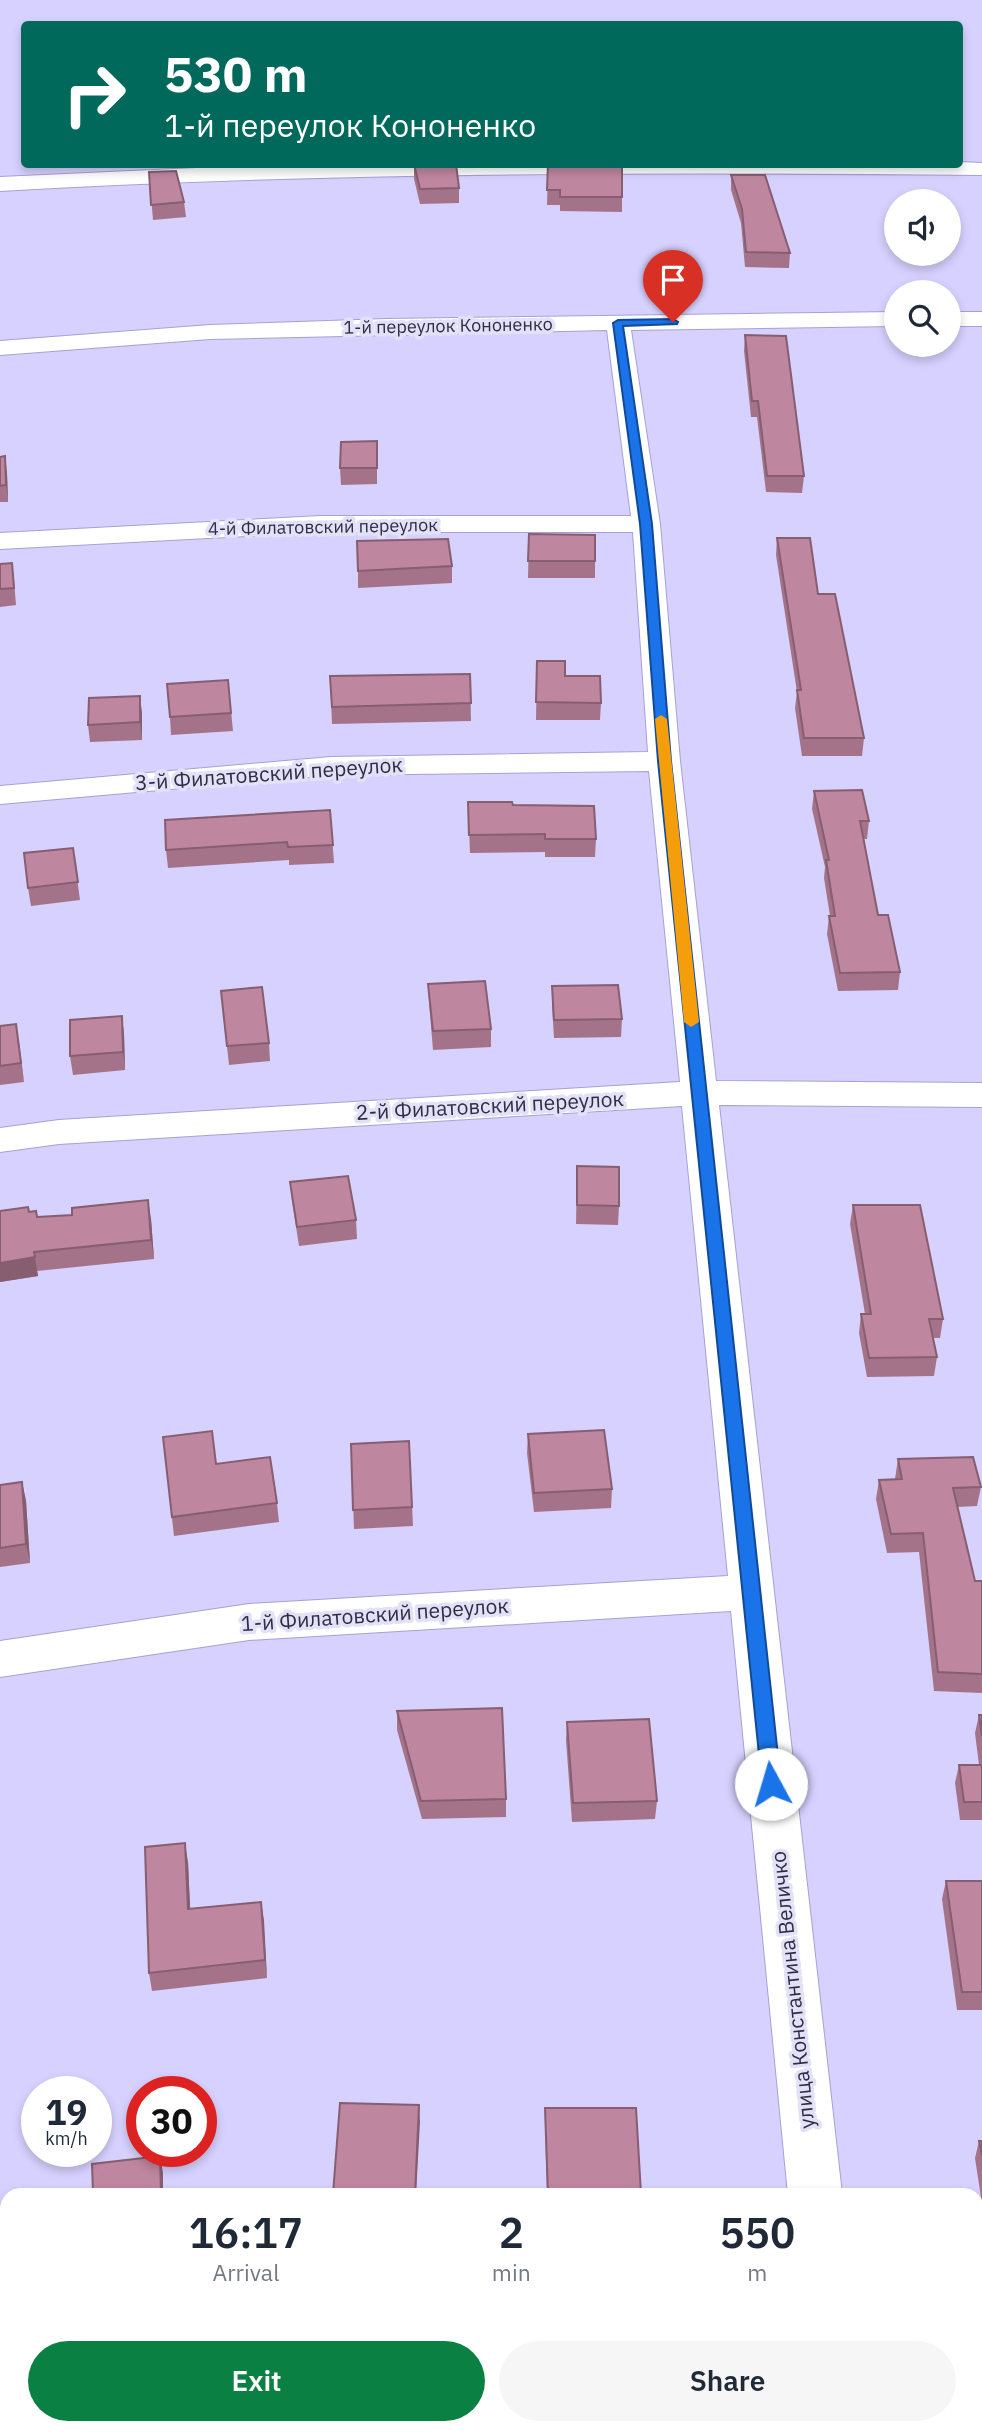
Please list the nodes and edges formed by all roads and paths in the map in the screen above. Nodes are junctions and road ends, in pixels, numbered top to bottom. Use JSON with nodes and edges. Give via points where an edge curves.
{"nodes":[{"id":1,"x":422,"y":168,"type":"edge"},
{"id":2,"x":868,"y":168,"type":"edge"},
{"id":3,"x":982,"y":169,"type":"edge"},
{"id":4,"x":0,"y":184,"type":"edge"},
{"id":5,"x":884,"y":319,"type":"edge"},
{"id":6,"x":961,"y":319,"type":"edge"},
{"id":7,"x":982,"y":319,"type":"edge"},
{"id":8,"x":618,"y":323,"type":"junction"},
{"id":9,"x":0,"y":348,"type":"edge"},
{"id":10,"x":646,"y":524,"type":"junction"},
{"id":11,"x":0,"y":541,"type":"edge"},
{"id":12,"x":664,"y":761,"type":"junction"},
{"id":13,"x":0,"y":794,"type":"edge"},
{"id":14,"x":699,"y":1093,"type":"junction"},
{"id":15,"x":982,"y":1095,"type":"edge"},
{"id":16,"x":0,"y":1140,"type":"edge"},
{"id":17,"x":751,"y":1592,"type":"junction"},
{"id":18,"x":0,"y":1658,"type":"edge"},
{"id":19,"x":813,"y":2188,"type":"edge"}],
"edges":[{"from":1,"to":4,"type":"street"},
{"from":2,"to":3,"type":"street"},
{"from":5,"to":8,"type":"street","name":"1-й переулок Кононенко"},
{"from":6,"to":7,"type":"street"},
{"from":8,"to":9,"type":"street","name":"1-й переулок Кононенко","via":[[210,332]]},
{"from":8,"to":10,"type":"street","name":"улица Константина Величко"},
{"from":10,"to":11,"type":"street","name":"4-й Филатовский переулок","via":[[320,524]]},
{"from":10,"to":12,"type":"street","name":"улица Константина Величко"},
{"from":12,"to":13,"type":"street","name":"3-й Филатовский переулок","via":[[331,766]]},
{"from":12,"to":14,"type":"street","name":"улица Константина Величко"},
{"from":14,"to":15,"type":"street","name":"2-й Филатовский переулок"},
{"from":14,"to":16,"type":"street","name":"2-й Филатовский переулок","via":[[59,1132]]},
{"from":14,"to":17,"type":"street","name":"улица Константина Величко"},
{"from":17,"to":18,"type":"street","name":"1-й Филатовский переулок","via":[[250,1622]]},
{"from":17,"to":19,"type":"street","name":"улица Константина Величко"}]}
